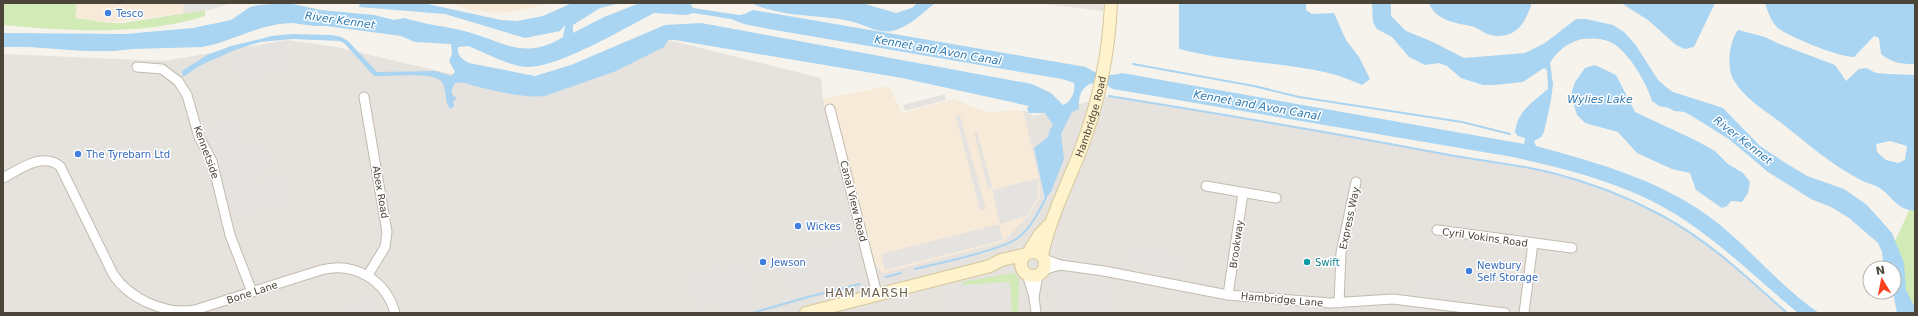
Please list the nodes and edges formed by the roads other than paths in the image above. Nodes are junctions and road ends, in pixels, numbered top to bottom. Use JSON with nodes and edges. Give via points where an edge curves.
{"nodes":[{"id":1,"x":1111,"y":3,"type":"edge"},
{"id":2,"x":137,"y":67,"type":"dead end"},
{"id":3,"x":362,"y":102,"type":"dead end"},
{"id":4,"x":830,"y":109,"type":"dead end"},
{"id":5,"x":3,"y":178,"type":"edge"},
{"id":6,"x":1356,"y":182,"type":"dead end"},
{"id":7,"x":1206,"y":186,"type":"dead end"},
{"id":8,"x":1244,"y":193,"type":"junction"},
{"id":9,"x":1276,"y":198,"type":"dead end"},
{"id":10,"x":1049,"y":226,"type":"junction"},
{"id":11,"x":1437,"y":230,"type":"dead end"},
{"id":12,"x":1533,"y":243,"type":"junction"},
{"id":13,"x":1572,"y":248,"type":"dead end"},
{"id":14,"x":1026,"y":254,"type":"junction"},
{"id":15,"x":990,"y":266,"type":"junction"},
{"id":16,"x":1036,"y":267,"type":"junction"},
{"id":17,"x":368,"y":275,"type":"junction"},
{"id":18,"x":252,"y":292,"type":"junction"},
{"id":19,"x":877,"y":294,"type":"junction"},
{"id":20,"x":1228,"y":295,"type":"junction"},
{"id":21,"x":1339,"y":303,"type":"junction"},
{"id":22,"x":395,"y":313,"type":"edge"},
{"id":23,"x":806,"y":313,"type":"edge"},
{"id":24,"x":1036,"y":313,"type":"edge"},
{"id":25,"x":1505,"y":313,"type":"edge"},
{"id":26,"x":1524,"y":313,"type":"edge"}],
"edges":[{"from":1,"to":10,"type":"main road","name":"Hambridge Road","via":[[1110,31],[1100,89],[1081,148]]},
{"from":2,"to":18,"type":"street","name":"Kennetside","via":[[162,69],[178,81],[188,95],[199,137],[212,161],[230,235]]},
{"from":3,"to":17,"type":"street","name":"Abex Road","via":[[387,232],[385,247]]},
{"from":4,"to":19,"type":"street","name":"Canal View Road"},
{"from":5,"to":18,"type":"street","name":"Bone Lane","via":[[40,160],[52,161],[60,166],[113,274],[126,289],[152,304],[191,310]]},
{"from":6,"to":21,"type":"street","name":"Express Way","via":[[1341,253]]},
{"from":7,"to":8,"type":"street"},
{"from":8,"to":9,"type":"street"},
{"from":8,"to":20,"type":"street","name":"Brookway"},
{"from":10,"to":14,"type":"main road","name":"Hambridge Road"},
{"from":10,"to":16,"type":"main road","name":"Hambridge Road"},
{"from":11,"to":12,"type":"street","name":"Cyril Vokins Road"},
{"from":12,"to":13,"type":"street","name":"Cyril Vokins Road"},
{"from":12,"to":26,"type":"street","name":"Cyril Vokins Road"},
{"from":14,"to":15,"type":"main road","via":[[1001,260]]},
{"from":14,"to":16,"type":"main road","via":[[1036,253]]},
{"from":14,"to":16,"type":"main road","via":[[1021,262]]},
{"from":15,"to":16,"type":"main road"},
{"from":15,"to":19,"type":"main road"},
{"from":16,"to":20,"type":"street","name":"Hambridge Lane","via":[[1060,265],[1104,271]]},
{"from":16,"to":24,"type":"street"},
{"from":17,"to":18,"type":"street","name":"Bone Lane","via":[[348,268],[327,268]]},
{"from":17,"to":22,"type":"street","name":"Bone Lane","via":[[385,290]]},
{"from":19,"to":23,"type":"main road"},
{"from":20,"to":21,"type":"street","name":"Hambridge Lane"},
{"from":21,"to":25,"type":"street","name":"Hambridge Lane","via":[[1393,299]]}]}
